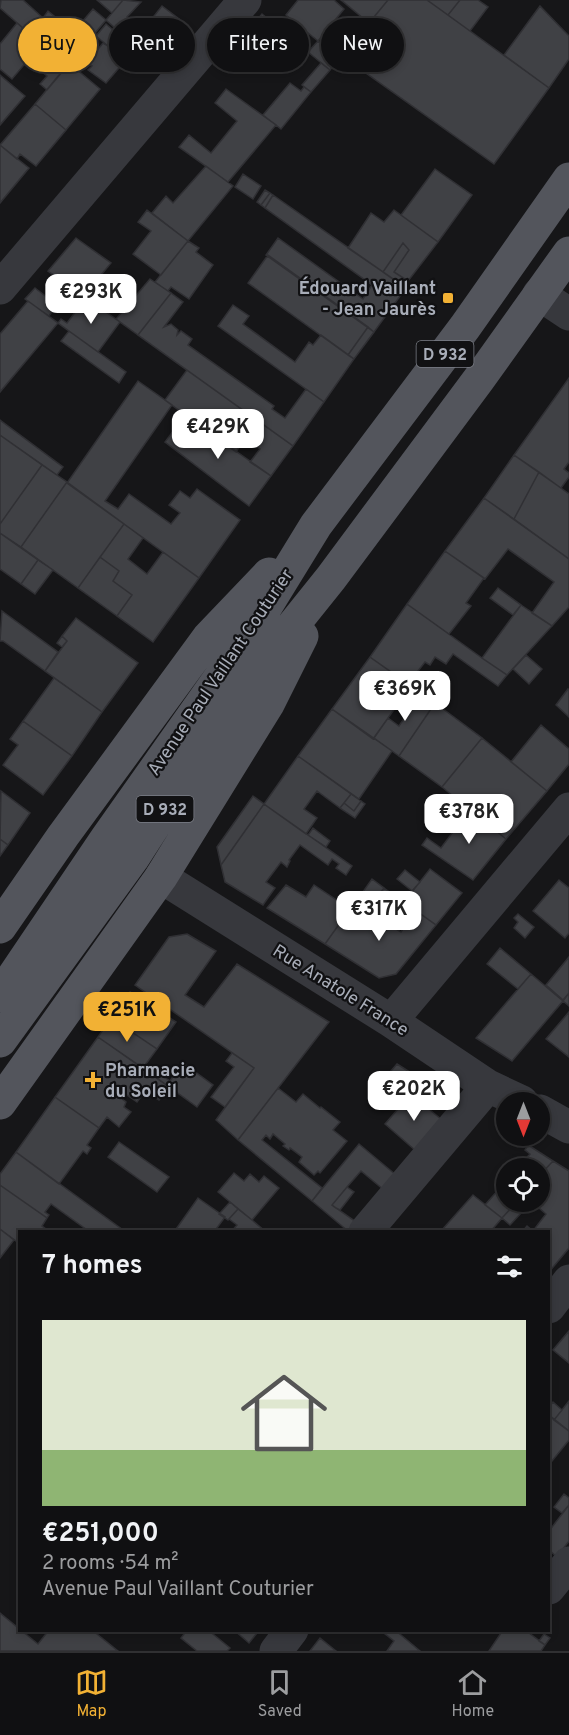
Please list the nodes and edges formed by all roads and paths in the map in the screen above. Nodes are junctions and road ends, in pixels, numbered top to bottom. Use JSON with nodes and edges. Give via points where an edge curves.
{"nodes":[{"id":1,"x":245,"y":0,"type":"edge"},
{"id":2,"x":569,"y":179,"type":"edge"},
{"id":3,"x":569,"y":253,"type":"edge"},
{"id":4,"x":0,"y":288,"type":"edge"},
{"id":5,"x":539,"y":294,"type":"junction"},
{"id":6,"x":569,"y":314,"type":"edge"},
{"id":7,"x":316,"y":525,"type":"junction"},
{"id":8,"x":331,"y":578,"type":"junction"},
{"id":9,"x":569,"y":809,"type":"edge"},
{"id":10,"x":160,"y":877,"type":"junction"},
{"id":11,"x":0,"y":927,"type":"edge"},
{"id":12,"x":0,"y":996,"type":"edge"},
{"id":13,"x":391,"y":1021,"type":"junction"},
{"id":14,"x":0,"y":1041,"type":"edge"},
{"id":15,"x":488,"y":1086,"type":"junction"},
{"id":16,"x":501,"y":1092,"type":"edge"},
{"id":17,"x":0,"y":1103,"type":"edge"},
{"id":18,"x":367,"y":1230,"type":"edge"},
{"id":19,"x":569,"y":1281,"type":"edge"},
{"id":20,"x":550,"y":1306,"type":"edge"},
{"id":21,"x":569,"y":1563,"type":"edge"},
{"id":22,"x":550,"y":1587,"type":"edge"},
{"id":23,"x":290,"y":1632,"type":"edge"},
{"id":24,"x":276,"y":1651,"type":"edge"}],
"edges":[{"from":1,"to":4,"type":"street"},
{"from":2,"to":7,"type":"main road","name":"Avenue Paul Vaillant Couturier","number":"D 932","via":[[465,327]]},
{"from":3,"to":5,"type":"main road","name":"Avenue Paul Vaillant Couturier","number":"D 932"},
{"from":5,"to":6,"type":"street"},
{"from":5,"to":8,"type":"main road","name":"Avenue Paul Vaillant Couturier","number":"D 932"},
{"from":7,"to":11,"type":"main road","name":"Avenue Paul Vaillant Couturier","number":"D 932","via":[[208,638]]},
{"from":7,"to":12,"type":"main road","name":"Avenue Paul Vaillant Couturier","number":"D 932","via":[[238,652]]},
{"from":8,"to":10,"type":"main road","name":"Avenue Paul Vaillant Couturier","number":"D 932","via":[[268,704]]},
{"from":8,"to":14,"type":"main road","name":"Avenue Paul Vaillant Couturier","number":"D 932","via":[[242,689],[133,858]]},
{"from":9,"to":13,"type":"street"},
{"from":10,"to":13,"type":"street","name":"Rue Anatole France"},
{"from":10,"to":17,"type":"main road","name":"Avenue Paul Vaillant Couturier","number":"D 932"},
{"from":13,"to":15,"type":"street","name":"Rue Anatole France"},
{"from":15,"to":16,"type":"street","name":"Rue Anatole France"},
{"from":15,"to":18,"type":"street"},
{"from":19,"to":20,"type":"street"},
{"from":21,"to":22,"type":"street"},
{"from":23,"to":24,"type":"street"}]}
